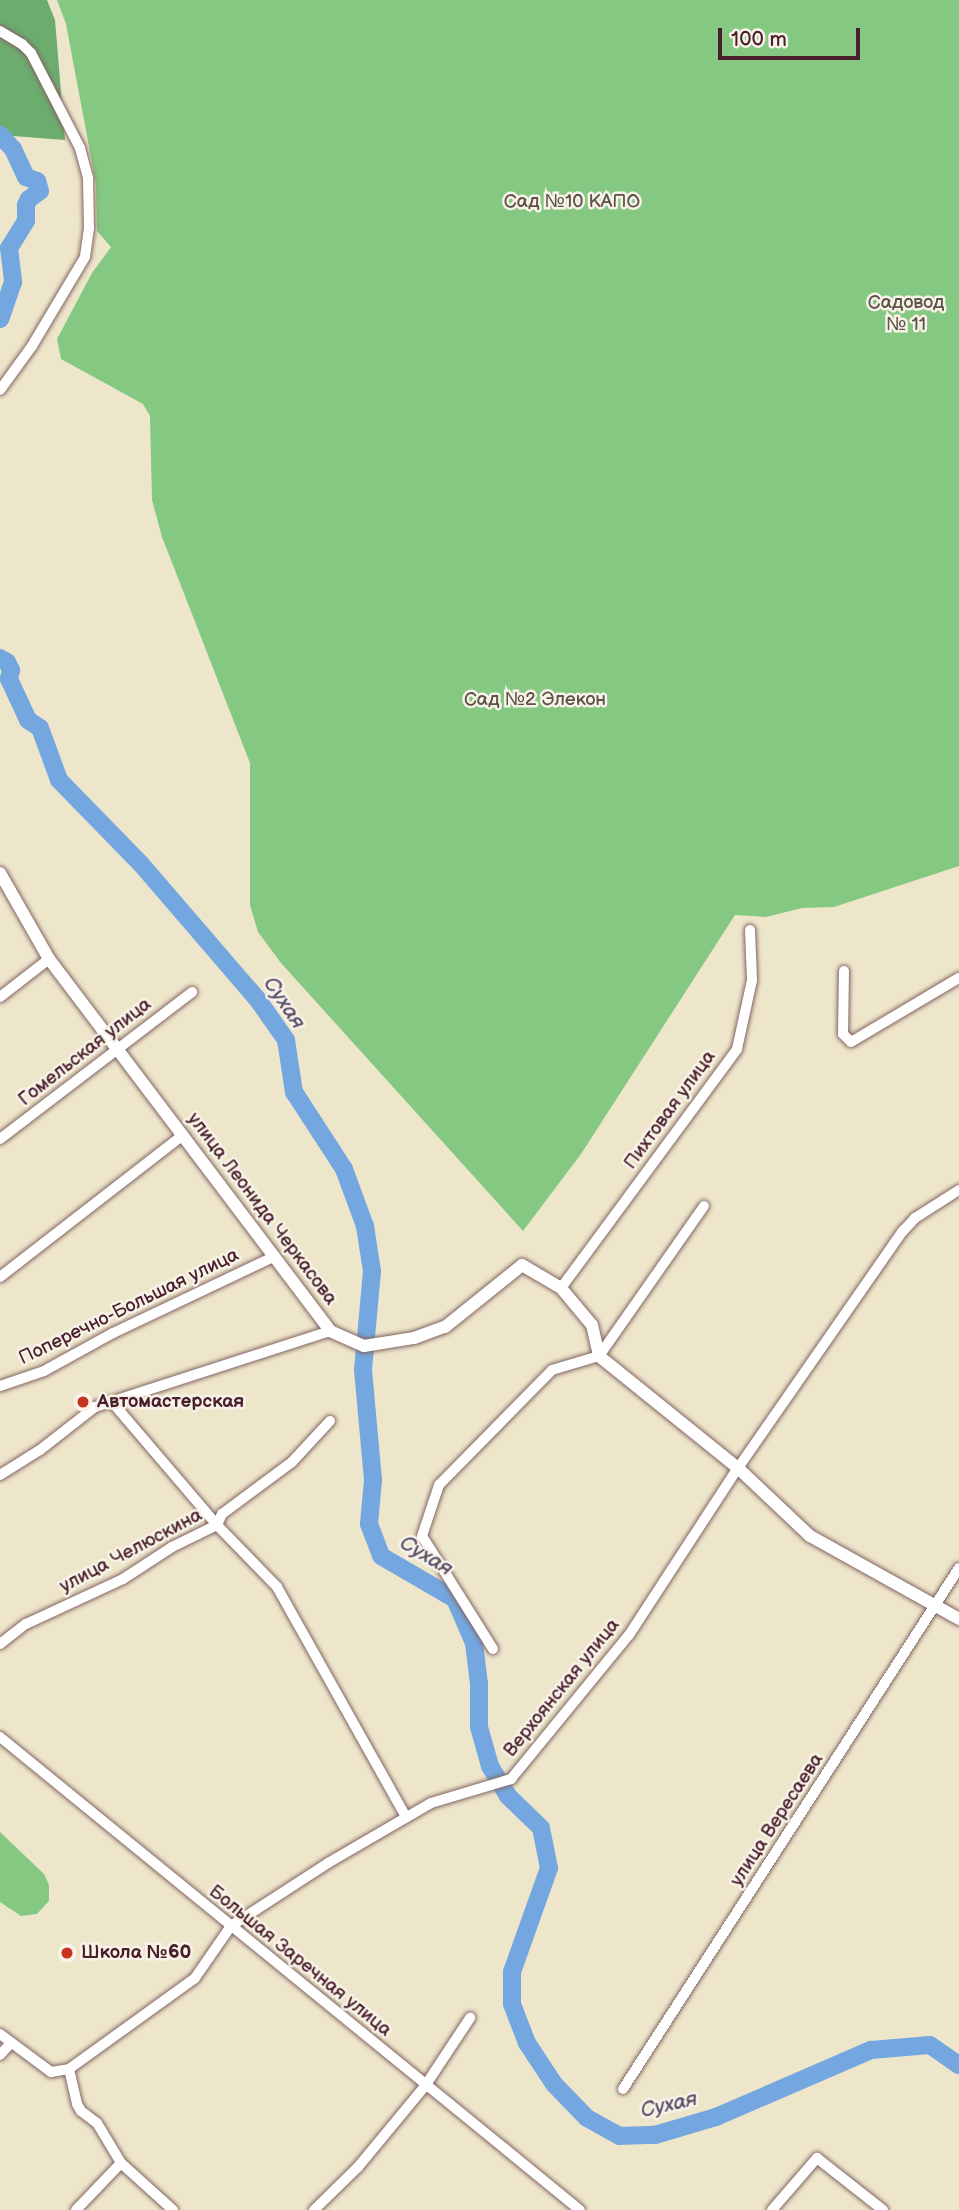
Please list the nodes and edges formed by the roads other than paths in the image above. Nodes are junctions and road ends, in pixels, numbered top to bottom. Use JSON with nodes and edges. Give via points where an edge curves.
{"nodes":[{"id":1,"x":0,"y":31,"type":"edge"},
{"id":2,"x":0,"y":390,"type":"edge"},
{"id":3,"x":0,"y":873,"type":"edge"},
{"id":4,"x":750,"y":930,"type":"dead end"},
{"id":5,"x":49,"y":959,"type":"junction"},
{"id":6,"x":844,"y":971,"type":"dead end"},
{"id":7,"x":959,"y":978,"type":"edge"},
{"id":8,"x":191,"y":992,"type":"dead end"},
{"id":9,"x":0,"y":997,"type":"edge"},
{"id":10,"x":118,"y":1047,"type":"junction"},
{"id":11,"x":183,"y":1135,"type":"junction"},
{"id":12,"x":0,"y":1139,"type":"edge"},
{"id":13,"x":959,"y":1190,"type":"edge"},
{"id":14,"x":704,"y":1206,"type":"dead end"},
{"id":15,"x":273,"y":1257,"type":"junction"},
{"id":16,"x":0,"y":1277,"type":"edge"},
{"id":17,"x":561,"y":1289,"type":"junction"},
{"id":18,"x":330,"y":1331,"type":"junction"},
{"id":19,"x":599,"y":1356,"type":"junction"},
{"id":20,"x":0,"y":1386,"type":"edge"},
{"id":21,"x":112,"y":1402,"type":"junction"},
{"id":22,"x":330,"y":1421,"type":"dead end"},
{"id":23,"x":738,"y":1468,"type":"junction"},
{"id":24,"x":0,"y":1475,"type":"edge"},
{"id":25,"x":217,"y":1525,"type":"junction"},
{"id":26,"x":959,"y":1568,"type":"edge"},
{"id":27,"x":937,"y":1604,"type":"junction"},
{"id":28,"x":959,"y":1619,"type":"edge"},
{"id":29,"x":0,"y":1644,"type":"edge"},
{"id":30,"x":494,"y":1650,"type":"dead end"},
{"id":31,"x":0,"y":1737,"type":"edge"},
{"id":32,"x":406,"y":1817,"type":"junction"},
{"id":33,"x":231,"y":1926,"type":"junction"},
{"id":34,"x":470,"y":2018,"type":"dead end"},
{"id":35,"x":0,"y":2034,"type":"edge"},
{"id":36,"x":10,"y":2044,"type":"junction"},
{"id":37,"x":0,"y":2055,"type":"edge"},
{"id":38,"x":69,"y":2069,"type":"junction"},
{"id":39,"x":425,"y":2086,"type":"junction"},
{"id":40,"x":623,"y":2089,"type":"dead end"},
{"id":41,"x":121,"y":2163,"type":"junction"},
{"id":42,"x":76,"y":2210,"type":"edge"},
{"id":43,"x":173,"y":2210,"type":"edge"},
{"id":44,"x":314,"y":2210,"type":"edge"},
{"id":45,"x":580,"y":2210,"type":"edge"},
{"id":46,"x":772,"y":2210,"type":"edge"},
{"id":47,"x":883,"y":2210,"type":"edge"}],
"edges":[{"from":1,"to":2,"type":"street","via":[[31,53],[80,148],[88,177],[89,228],[85,257]]},
{"from":3,"to":5,"type":"street","name":"улица Леонида Черкасова"},
{"from":4,"to":17,"type":"street","name":"Пихтовая улица","via":[[752,980],[737,1049]]},
{"from":5,"to":9,"type":"street"},
{"from":5,"to":10,"type":"street","name":"улица Леонида Черкасова"},
{"from":6,"to":7,"type":"street","via":[[843,1034],[851,1042]]},
{"from":8,"to":10,"type":"street","name":"Гомельская улица"},
{"from":10,"to":11,"type":"street","name":"улица Леонида Черкасова"},
{"from":10,"to":12,"type":"street","name":"Гомельская улица"},
{"from":11,"to":15,"type":"street","name":"улица Леонида Черкасова"},
{"from":11,"to":16,"type":"street"},
{"from":13,"to":23,"type":"street","name":"Верхоянская улица","via":[[903,1231]]},
{"from":14,"to":19,"type":"street"},
{"from":15,"to":18,"type":"street","name":"улица Леонида Черкасова"},
{"from":15,"to":20,"type":"street","name":"Поперечно-Большая улица","via":[[44,1371]]},
{"from":17,"to":18,"type":"street","name":"улица Леонида Черкасова","via":[[522,1265],[445,1327],[414,1338],[375,1345],[351,1342]]},
{"from":17,"to":19,"type":"street","name":"улица Леонида Черкасова","via":[[592,1325]]},
{"from":18,"to":21,"type":"street"},
{"from":19,"to":23,"type":"street"},
{"from":19,"to":30,"type":"street","via":[[552,1370],[439,1485],[422,1536]]},
{"from":21,"to":24,"type":"street","via":[[95,1407]]},
{"from":21,"to":25,"type":"street"},
{"from":22,"to":25,"type":"street","name":"улица Челюскина","via":[[292,1462],[222,1514]]},
{"from":23,"to":27,"type":"street","via":[[810,1536]]},
{"from":23,"to":32,"type":"street","name":"Верхоянская улица","via":[[629,1635],[511,1779],[431,1803]]},
{"from":25,"to":29,"type":"street","name":"улица Челюскина","via":[[123,1579],[26,1624]]},
{"from":25,"to":32,"type":"street","via":[[278,1587]]},
{"from":26,"to":27,"type":"street","name":"улица Вересаева"},
{"from":27,"to":28,"type":"street"},
{"from":27,"to":40,"type":"street","name":"улица Вересаева"},
{"from":31,"to":33,"type":"street","name":"Большая Заречная улица"},
{"from":32,"to":33,"type":"street","name":"Верхоянская улица"},
{"from":33,"to":38,"type":"street","name":"Верхоянская улица","via":[[195,1978]]},
{"from":33,"to":39,"type":"street","name":"Большая Заречная улица"},
{"from":34,"to":39,"type":"street"},
{"from":35,"to":36,"type":"street"},
{"from":36,"to":37,"type":"street"},
{"from":36,"to":38,"type":"street","via":[[51,2072]]},
{"from":38,"to":41,"type":"street","via":[[77,2104],[97,2123]]},
{"from":39,"to":44,"type":"street","via":[[358,2167]]},
{"from":39,"to":45,"type":"street","name":"Большая Заречная улица"},
{"from":41,"to":42,"type":"street"},
{"from":41,"to":43,"type":"street"},
{"from":46,"to":47,"type":"street","via":[[817,2158]]}]}
